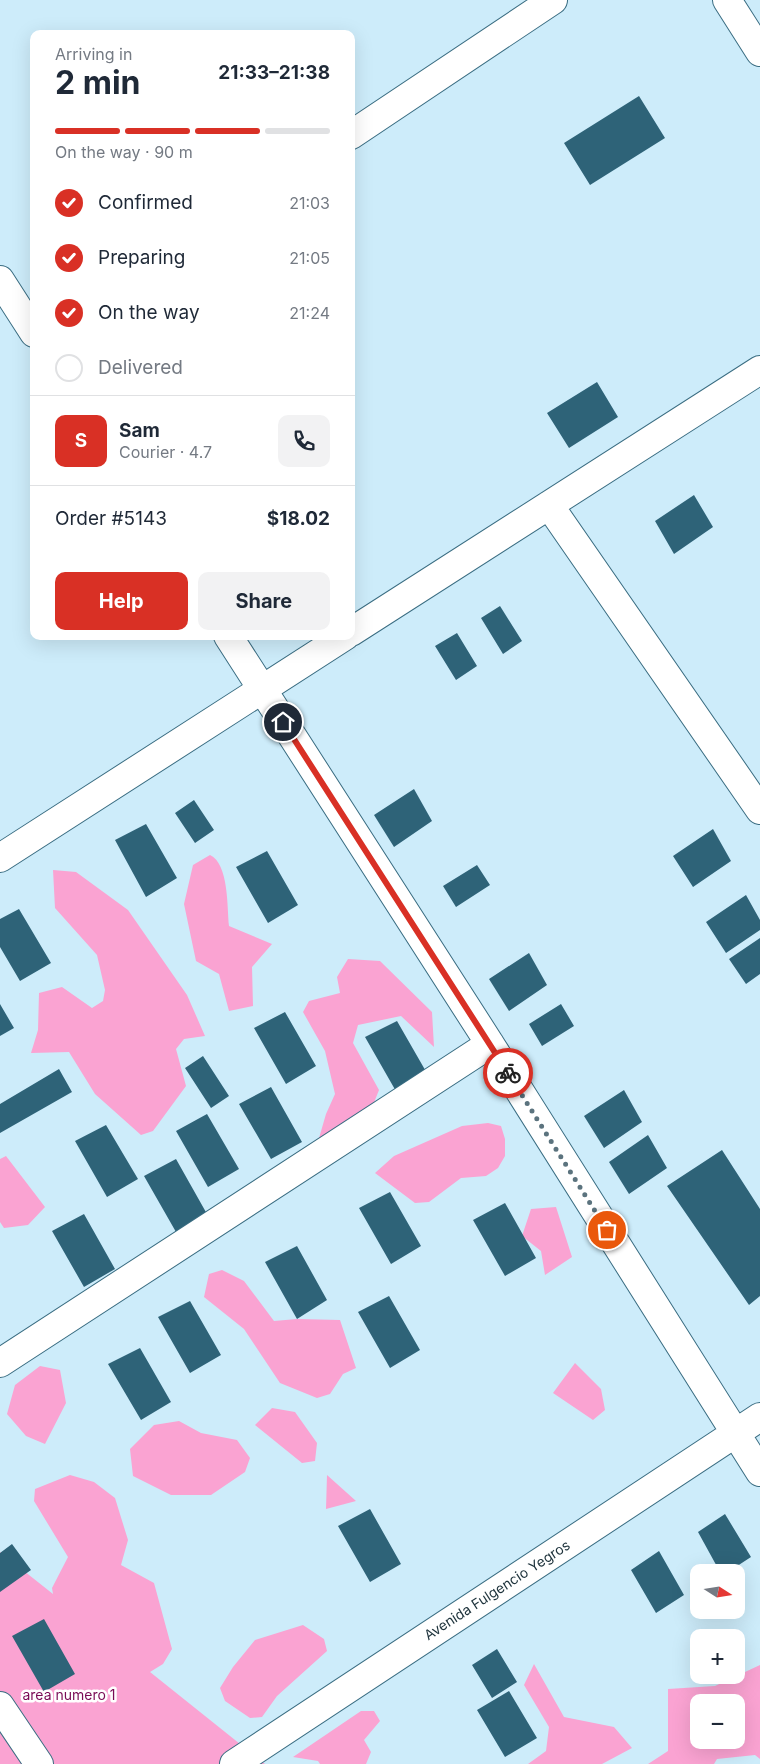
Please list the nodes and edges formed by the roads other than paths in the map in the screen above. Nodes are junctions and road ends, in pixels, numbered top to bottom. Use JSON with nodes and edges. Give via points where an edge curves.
{"nodes":[{"id":1,"x":553,"y":0,"type":"edge"},
{"id":2,"x":727,"y":0,"type":"edge"},
{"id":3,"x":760,"y":52,"type":"edge"},
{"id":4,"x":355,"y":132,"type":"edge"},
{"id":5,"x":0,"y":280,"type":"edge"},
{"id":6,"x":30,"y":327,"type":"edge"},
{"id":7,"x":760,"y":370,"type":"edge"},
{"id":8,"x":549,"y":505,"type":"junction"},
{"id":9,"x":355,"y":629,"type":"edge"},
{"id":10,"x":231,"y":640,"type":"edge"},
{"id":11,"x":339,"y":640,"type":"edge"},
{"id":12,"x":262,"y":689,"type":"junction"},
{"id":13,"x":760,"y":810,"type":"edge"},
{"id":14,"x":0,"y":858,"type":"edge"},
{"id":15,"x":490,"y":1044,"type":"junction"},
{"id":16,"x":0,"y":1363,"type":"edge"},
{"id":17,"x":760,"y":1417,"type":"edge"},
{"id":18,"x":735,"y":1433,"type":"junction"},
{"id":19,"x":760,"y":1472,"type":"edge"},
{"id":20,"x":0,"y":1706,"type":"edge"},
{"id":21,"x":39,"y":1764,"type":"edge"},
{"id":22,"x":234,"y":1764,"type":"edge"}],
"edges":[{"from":1,"to":4,"type":"street"},
{"from":2,"to":3,"type":"street"},
{"from":5,"to":6,"type":"street"},
{"from":7,"to":8,"type":"street"},
{"from":8,"to":9,"type":"street"},
{"from":8,"to":13,"type":"street"},
{"from":10,"to":12,"type":"street"},
{"from":11,"to":12,"type":"street"},
{"from":12,"to":14,"type":"street"},
{"from":12,"to":15,"type":"street"},
{"from":15,"to":16,"type":"street"},
{"from":15,"to":18,"type":"street"},
{"from":17,"to":18,"type":"street","name":"Avenida Fulgencio Yegros"},
{"from":18,"to":19,"type":"street"},
{"from":18,"to":22,"type":"street","name":"Avenida Fulgencio Yegros"},
{"from":20,"to":21,"type":"street"}]}
